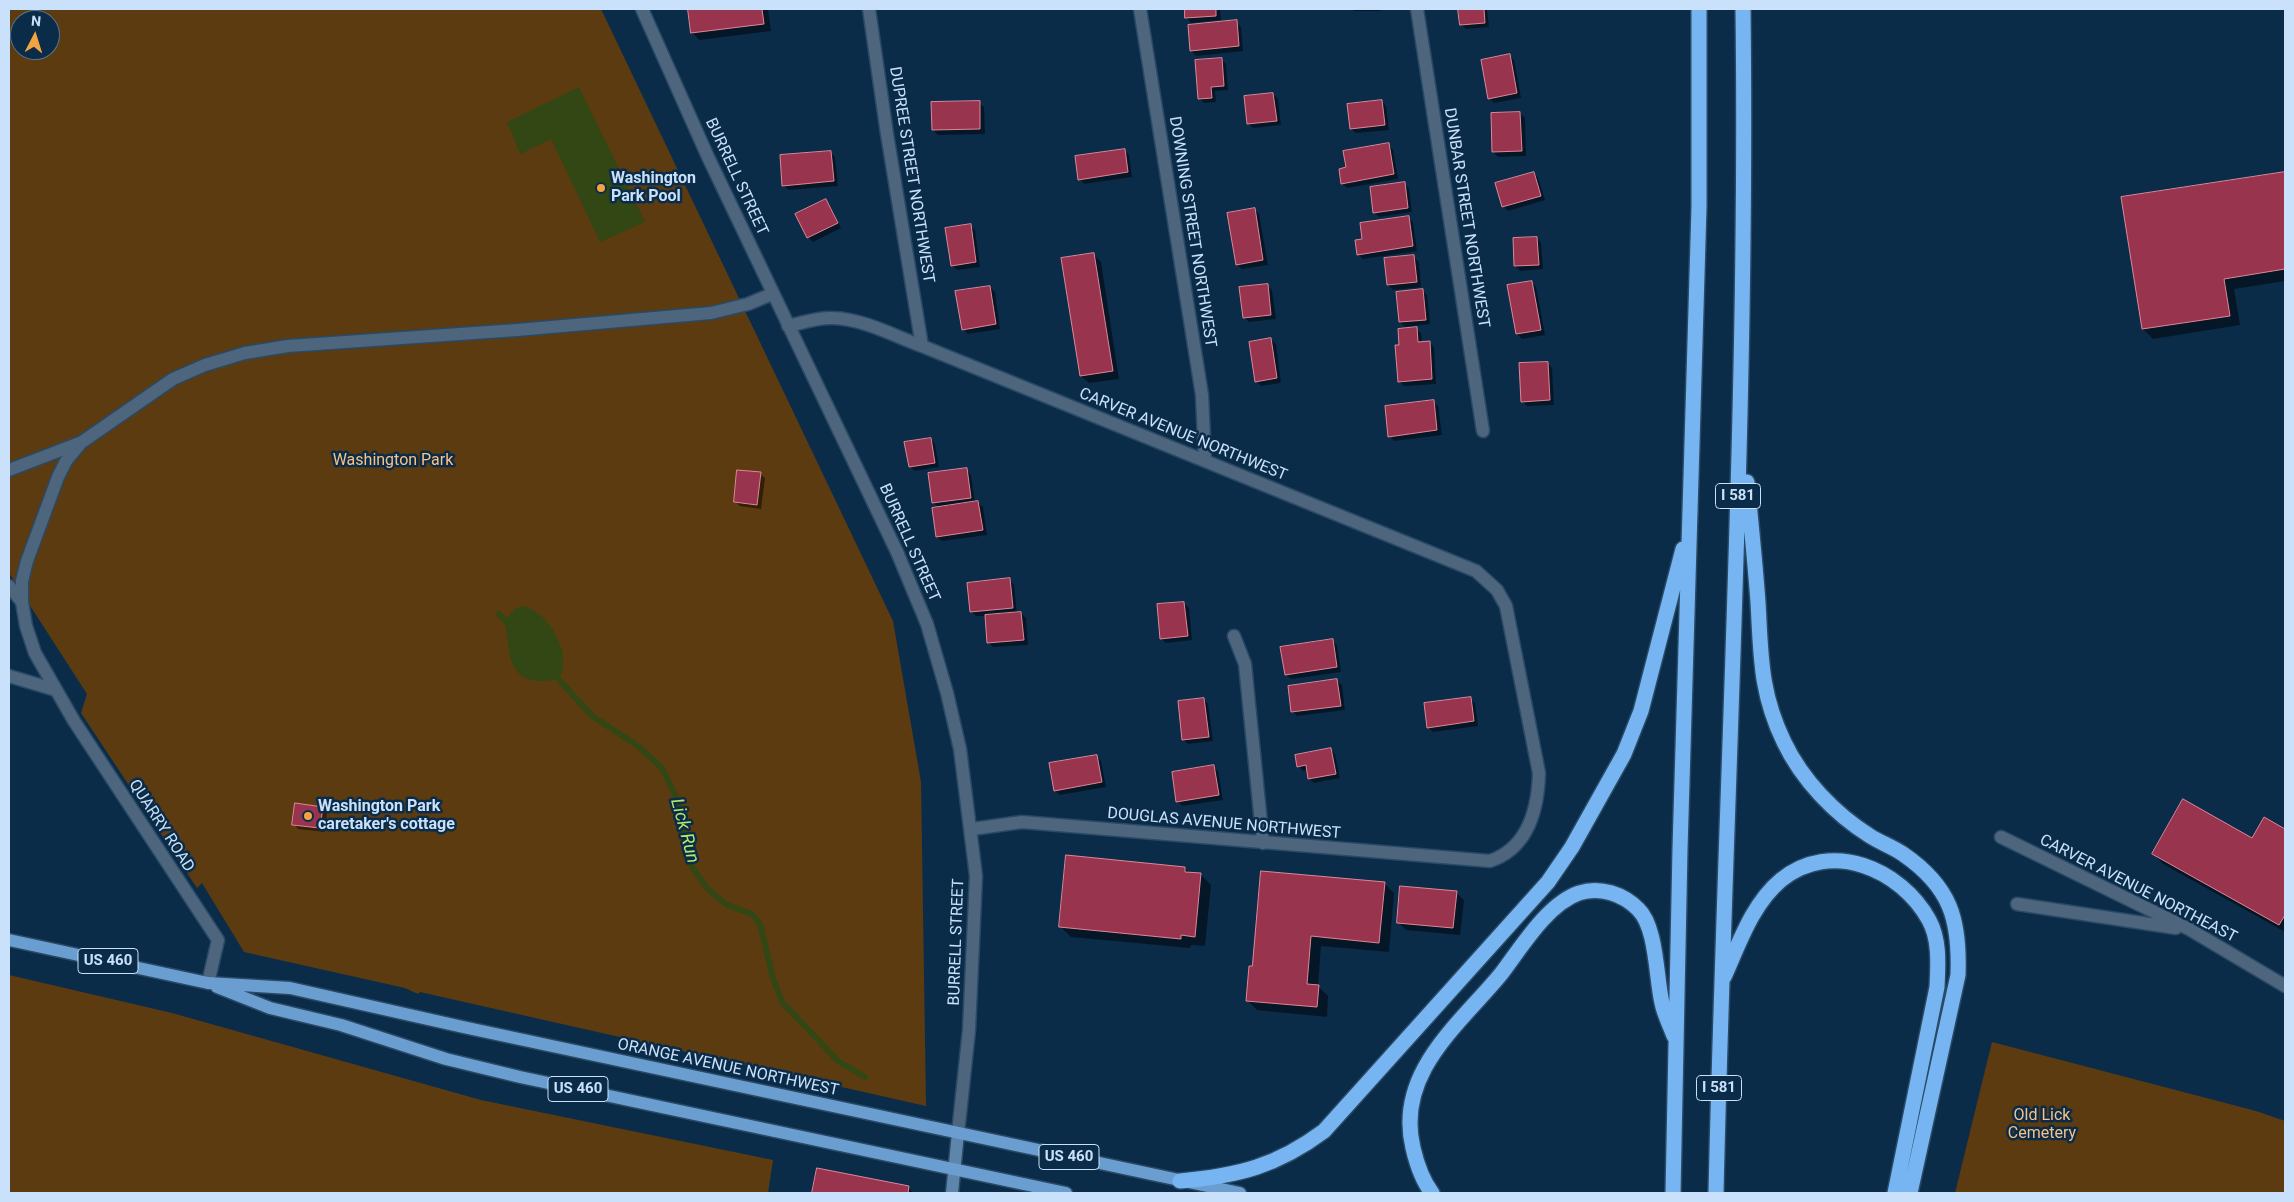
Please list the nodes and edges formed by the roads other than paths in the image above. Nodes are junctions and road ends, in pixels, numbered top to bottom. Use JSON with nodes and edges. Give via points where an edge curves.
{"nodes":[{"id":1,"x":642,"y":9,"type":"edge"},
{"id":2,"x":869,"y":9,"type":"edge"},
{"id":3,"x":1140,"y":9,"type":"edge"},
{"id":4,"x":1417,"y":9,"type":"edge"},
{"id":5,"x":1699,"y":9,"type":"edge"},
{"id":6,"x":1743,"y":9,"type":"edge"},
{"id":7,"x":772,"y":294,"type":"junction"},
{"id":8,"x":788,"y":326,"type":"junction"},
{"id":9,"x":922,"y":346,"type":"junction"},
{"id":10,"x":1741,"y":420,"type":"junction"},
{"id":11,"x":1483,"y":431,"type":"dead end"},
{"id":12,"x":82,"y":442,"type":"junction"},
{"id":13,"x":1205,"y":460,"type":"junction"},
{"id":14,"x":9,"y":470,"type":"edge"},
{"id":15,"x":1690,"y":523,"type":"junction"},
{"id":16,"x":9,"y":586,"type":"edge"},
{"id":17,"x":22,"y":602,"type":"junction"},
{"id":18,"x":1234,"y":636,"type":"dead end"},
{"id":19,"x":9,"y":676,"type":"edge"},
{"id":20,"x":56,"y":690,"type":"junction"},
{"id":21,"x":972,"y":829,"type":"junction"},
{"id":22,"x":2001,"y":837,"type":"dead end"},
{"id":23,"x":1263,"y":843,"type":"junction"},
{"id":24,"x":1473,"y":860,"type":"joint"},
{"id":25,"x":2017,"y":904,"type":"dead end"},
{"id":26,"x":2189,"y":929,"type":"junction"},
{"id":27,"x":9,"y":940,"type":"edge"},
{"id":28,"x":208,"y":983,"type":"junction"},
{"id":29,"x":1721,"y":983,"type":"junction"},
{"id":30,"x":2285,"y":986,"type":"edge"},
{"id":31,"x":1677,"y":1045,"type":"junction"},
{"id":32,"x":958,"y":1133,"type":"junction"},
{"id":33,"x":955,"y":1169,"type":"junction"},
{"id":34,"x":1180,"y":1181,"type":"junction"},
{"id":35,"x":952,"y":1193,"type":"edge"},
{"id":36,"x":1066,"y":1193,"type":"edge"},
{"id":37,"x":1240,"y":1193,"type":"edge"},
{"id":38,"x":1432,"y":1193,"type":"edge"},
{"id":39,"x":1673,"y":1193,"type":"edge"},
{"id":40,"x":1716,"y":1193,"type":"edge"},
{"id":41,"x":1895,"y":1193,"type":"edge"},
{"id":42,"x":1910,"y":1193,"type":"edge"}],
"edges":[{"from":1,"to":7,"type":"street","name":"BURRELL STREET"},
{"from":2,"to":9,"type":"street","name":"DUPREE STREET NORTHWEST"},
{"from":3,"to":13,"type":"street","name":"DOWNING STREET NORTHWEST","via":[[1202,395]]},
{"from":4,"to":11,"type":"street","name":"DUNBAR STREET NORTHWEST"},
{"from":5,"to":15,"type":"highway","number":"I 581","via":[[1699,207]]},
{"from":6,"to":10,"type":"highway","number":"I 581"},
{"from":7,"to":8,"type":"street","name":"BURRELL STREET"},
{"from":7,"to":12,"type":"street","via":[[712,313],[288,346],[245,354],[173,379]]},
{"from":8,"to":9,"type":"street","name":"CARVER AVENUE NORTHWEST","via":[[815,319],[854,320]]},
{"from":8,"to":21,"type":"street","name":"BURRELL STREET","via":[[897,552],[927,624],[960,749]]},
{"from":9,"to":13,"type":"street","name":"CARVER AVENUE NORTHWEST"},
{"from":10,"to":29,"type":"highway","number":"I 581"},
{"from":10,"to":42,"type":"highway","via":[[1762,677],[1784,744],[1816,790],[1842,815],[1870,836],[1902,853],[1930,878],[1949,903],[1957,926],[1958,974]]},
{"from":12,"to":14,"type":"street"},
{"from":12,"to":17,"type":"street","name":"QUARRY ROAD","via":[[66,461],[54,486],[27,561],[22,581]]},
{"from":13,"to":24,"type":"street","name":"CARVER AVENUE NORTHWEST","via":[[1476,571],[1497,590],[1506,606],[1536,754],[1538,797],[1530,826],[1503,857],[1490,862]]},
{"from":15,"to":31,"type":"highway","number":"I 581"},
{"from":15,"to":34,"type":"highway","via":[[1641,711],[1624,754],[1572,847],[1548,882],[1324,1131],[1280,1160],[1252,1171]]},
{"from":16,"to":17,"type":"street"},
{"from":17,"to":20,"type":"street","name":"QUARRY ROAD","via":[[35,653]]},
{"from":18,"to":23,"type":"street","via":[[1245,664]]},
{"from":19,"to":20,"type":"street"},
{"from":20,"to":28,"type":"street","name":"QUARRY ROAD","via":[[218,940]]},
{"from":21,"to":23,"type":"street","name":"DOUGLAS AVENUE NORTHWEST","via":[[1022,822]]},
{"from":21,"to":32,"type":"street","name":"BURRELL STREET","via":[[976,886],[969,1030]]},
{"from":22,"to":26,"type":"street","name":"CARVER AVENUE NORTHEAST"},
{"from":23,"to":24,"type":"street","name":"DOUGLAS AVENUE NORTHWEST"},
{"from":25,"to":26,"type":"street"},
{"from":26,"to":30,"type":"street","name":"CARVER AVENUE NORTHEAST"},
{"from":27,"to":28,"type":"main road","name":"ORANGE AVENUE NORTHWEST","number":"US 460"},
{"from":28,"to":32,"type":"main road","name":"ORANGE AVENUE NORTHWEST","number":"US 460","via":[[290,988]]},
{"from":28,"to":33,"type":"main road","name":"ORANGE AVENUE NORTHWEST","number":"US 460","via":[[270,1008],[341,1025],[446,1059]]},
{"from":29,"to":40,"type":"highway","number":"I 581"},
{"from":29,"to":41,"type":"highway","via":[[1757,909],[1782,880],[1799,869],[1820,862],[1864,864],[1898,882],[1916,900],[1930,921],[1934,935],[1937,987]]},
{"from":31,"to":38,"type":"highway","via":[[1662,1006],[1652,938],[1640,910],[1611,892],[1580,892],[1565,899],[1441,1041],[1424,1067],[1410,1113],[1410,1137],[1417,1164]]},
{"from":31,"to":39,"type":"highway","number":"I 581"},
{"from":32,"to":33,"type":"main road"},
{"from":32,"to":34,"type":"main road","name":"ORANGE AVENUE NORTHWEST","number":"US 460"},
{"from":33,"to":35,"type":"main road"},
{"from":33,"to":36,"type":"main road","name":"ORANGE AVENUE NORTHWEST","number":"US 460"},
{"from":34,"to":37,"type":"main road","name":"ORANGE AVENUE NORTHWEST","number":"US 460"}]}
